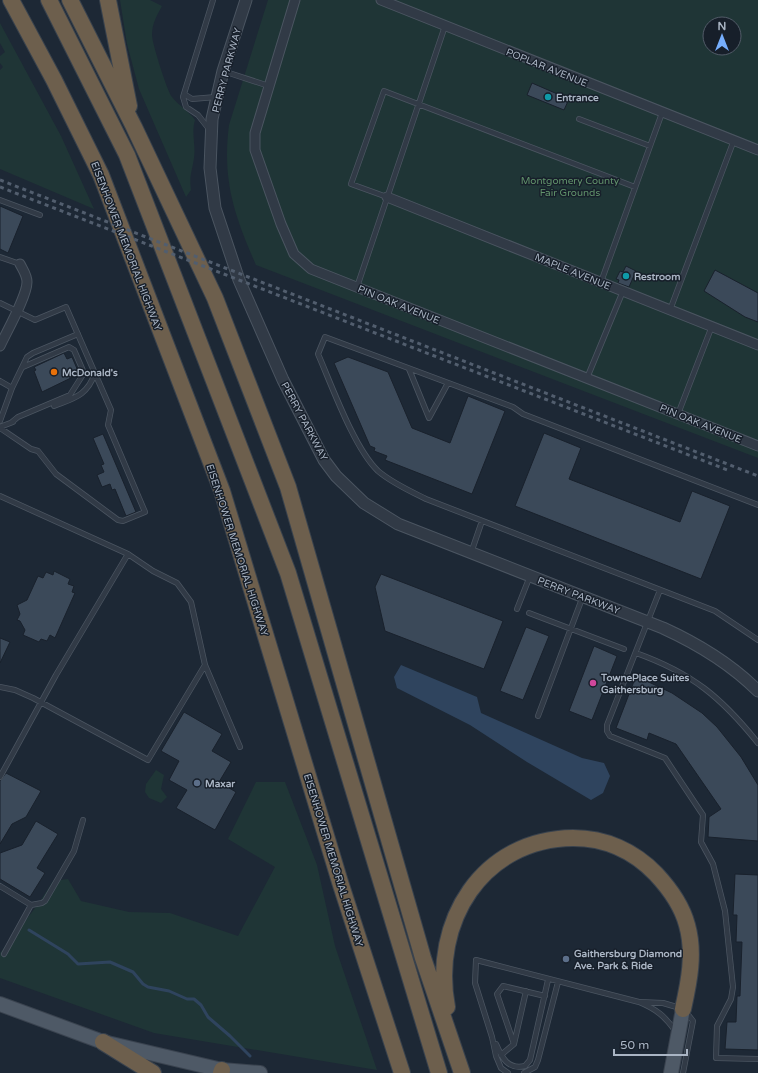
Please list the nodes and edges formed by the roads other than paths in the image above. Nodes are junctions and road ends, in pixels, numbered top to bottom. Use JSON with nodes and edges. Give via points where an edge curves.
{"nodes":[{"id":1,"x":12,"y":0,"type":"edge"},
{"id":2,"x":49,"y":0,"type":"edge"},
{"id":3,"x":70,"y":0,"type":"edge"},
{"id":4,"x":108,"y":0,"type":"edge"},
{"id":5,"x":213,"y":0,"type":"edge"},
{"id":6,"x":246,"y":0,"type":"edge"},
{"id":7,"x":295,"y":0,"type":"edge"},
{"id":8,"x":381,"y":0,"type":"edge"},
{"id":9,"x":445,"y":26,"type":"junction"},
{"id":10,"x":223,"y":71,"type":"junction"},
{"id":11,"x":269,"y":86,"type":"junction"},
{"id":12,"x":184,"y":94,"type":"junction"},
{"id":13,"x":216,"y":97,"type":"junction"},
{"id":14,"x":419,"y":103,"type":"junction"},
{"id":15,"x":662,"y":113,"type":"junction"},
{"id":16,"x":579,"y":119,"type":"dead end"},
{"id":17,"x":134,"y":127,"type":"junction"},
{"id":18,"x":211,"y":132,"type":"junction"},
{"id":19,"x":734,"y":140,"type":"junction"},
{"id":20,"x":650,"y":146,"type":"junction"},
{"id":21,"x":758,"y":150,"type":"edge"},
{"id":22,"x":635,"y":187,"type":"junction"},
{"id":23,"x":388,"y":197,"type":"junction"},
{"id":24,"x":0,"y":200,"type":"edge"},
{"id":25,"x":40,"y":215,"type":"dead end"},
{"id":26,"x":0,"y":257,"type":"edge"},
{"id":27,"x":20,"y":264,"type":"joint"},
{"id":28,"x":601,"y":282,"type":"junction"},
{"id":29,"x":357,"y":287,"type":"junction"},
{"id":30,"x":623,"y":291,"type":"junction"},
{"id":31,"x":0,"y":303,"type":"edge"},
{"id":32,"x":17,"y":310,"type":"junction"},
{"id":33,"x":670,"y":310,"type":"junction"},
{"id":34,"x":712,"y":326,"type":"junction"},
{"id":35,"x":78,"y":334,"type":"junction"},
{"id":36,"x":758,"y":344,"type":"edge"},
{"id":37,"x":0,"y":346,"type":"edge"},
{"id":38,"x":23,"y":367,"type":"junction"},
{"id":39,"x":409,"y":369,"type":"junction"},
{"id":40,"x":95,"y":373,"type":"junction"},
{"id":41,"x":587,"y":378,"type":"junction"},
{"id":42,"x":0,"y":382,"type":"edge"},
{"id":43,"x":448,"y":383,"type":"junction"},
{"id":44,"x":12,"y":388,"type":"junction"},
{"id":45,"x":678,"y":414,"type":"junction"},
{"id":46,"x":0,"y":421,"type":"edge"},
{"id":47,"x":12,"y":422,"type":"junction"},
{"id":48,"x":0,"y":427,"type":"edge"},
{"id":49,"x":758,"y":446,"type":"edge"},
{"id":50,"x":0,"y":496,"type":"edge"},
{"id":51,"x":758,"y":505,"type":"edge"},
{"id":52,"x":482,"y":521,"type":"junction"},
{"id":53,"x":471,"y":553,"type":"junction"},
{"id":54,"x":128,"y":554,"type":"junction"},
{"id":55,"x":530,"y":576,"type":"junction"},
{"id":56,"x":660,"y":590,"type":"junction"},
{"id":57,"x":583,"y":596,"type":"junction"},
{"id":58,"x":517,"y":609,"type":"dead end"},
{"id":59,"x":529,"y":613,"type":"dead end"},
{"id":60,"x":648,"y":622,"type":"junction"},
{"id":61,"x":570,"y":629,"type":"junction"},
{"id":62,"x":758,"y":640,"type":"edge"},
{"id":63,"x":624,"y":649,"type":"dead end"},
{"id":64,"x":636,"y":654,"type":"junction"},
{"id":65,"x":205,"y":665,"type":"junction"},
{"id":66,"x":0,"y":687,"type":"edge"},
{"id":67,"x":758,"y":691,"type":"edge"},
{"id":68,"x":42,"y":702,"type":"junction"},
{"id":69,"x":538,"y":716,"type":"dead end"},
{"id":70,"x":758,"y":743,"type":"edge"},
{"id":71,"x":240,"y":747,"type":"dead end"},
{"id":72,"x":0,"y":777,"type":"edge"},
{"id":73,"x":83,"y":820,"type":"dead end"},
{"id":74,"x":0,"y":886,"type":"edge"},
{"id":75,"x":31,"y":905,"type":"junction"},
{"id":76,"x":4,"y":954,"type":"dead end"},
{"id":77,"x":548,"y":980,"type":"junction"},
{"id":78,"x":558,"y":982,"type":"junction"},
{"id":79,"x":526,"y":991,"type":"junction"},
{"id":80,"x":545,"y":996,"type":"junction"},
{"id":81,"x":639,"y":1002,"type":"junction"},
{"id":82,"x":0,"y":1004,"type":"edge"},
{"id":83,"x":683,"y":1009,"type":"junction"},
{"id":84,"x":678,"y":1035,"type":"junction"},
{"id":85,"x":492,"y":1037,"type":"junction"},
{"id":86,"x":103,"y":1042,"type":"junction"},
{"id":87,"x":514,"y":1044,"type":"junction"},
{"id":88,"x":502,"y":1055,"type":"junction"},
{"id":89,"x":758,"y":1059,"type":"edge"},
{"id":90,"x":460,"y":1067,"type":"edge"},
{"id":91,"x":222,"y":1072,"type":"edge"},
{"id":92,"x":153,"y":1073,"type":"edge"},
{"id":93,"x":260,"y":1073,"type":"edge"},
{"id":94,"x":402,"y":1073,"type":"edge"},
{"id":95,"x":440,"y":1073,"type":"edge"},
{"id":96,"x":508,"y":1073,"type":"edge"},
{"id":97,"x":524,"y":1073,"type":"edge"},
{"id":98,"x":671,"y":1073,"type":"edge"},
{"id":99,"x":683,"y":1073,"type":"edge"}],
"edges":[{"from":1,"to":94,"type":"highway","name":"EISENHOWER MEMORIAL HIGHWAY","via":[[101,175],[222,491],[340,882]]},
{"from":2,"to":95,"type":"highway","via":[[127,154],[288,573]]},
{"from":3,"to":17,"type":"highway"},
{"from":4,"to":17,"type":"highway"},
{"from":5,"to":12,"type":"lane"},
{"from":6,"to":10,"type":"street","name":"PERRY PARKWAY"},
{"from":7,"to":11,"type":"street","name":"PIN OAK AVENUE"},
{"from":8,"to":9,"type":"street","name":"POPLAR AVENUE"},
{"from":9,"to":14,"type":"lane"},
{"from":9,"to":15,"type":"street","name":"POPLAR AVENUE"},
{"from":10,"to":11,"type":"lane"},
{"from":10,"to":13,"type":"street","name":"PERRY PARKWAY"},
{"from":11,"to":29,"type":"street","name":"PIN OAK AVENUE","via":[[255,133],[255,150],[278,218],[294,254],[311,269]]},
{"from":12,"to":13,"type":"lane","via":[[192,99]]},
{"from":12,"to":18,"type":"lane","via":[[183,101],[186,107],[198,115]]},
{"from":13,"to":18,"type":"street","name":"PERRY PARKWAY"},
{"from":14,"to":22,"type":"lane"},
{"from":14,"to":23,"type":"lane"},
{"from":14,"to":23,"type":"lane","via":[[384,91],[351,184]]},
{"from":15,"to":19,"type":"street","name":"POPLAR AVENUE"},
{"from":15,"to":20,"type":"lane"},
{"from":16,"to":20,"type":"lane"},
{"from":17,"to":90,"type":"highway","via":[[215,298],[288,487],[423,958]]},
{"from":18,"to":53,"type":"street","name":"PERRY PARKWAY","via":[[210,168],[215,208],[236,272],[283,380],[324,460],[336,476],[371,507],[398,524]]},
{"from":19,"to":21,"type":"street","name":"POPLAR AVENUE"},
{"from":19,"to":33,"type":"lane"},
{"from":20,"to":22,"type":"lane"},
{"from":22,"to":28,"type":"lane"},
{"from":23,"to":28,"type":"street","name":"MAPLE AVENUE"},
{"from":23,"to":29,"type":"lane"},
{"from":24,"to":25,"type":"lane"},
{"from":26,"to":27,"type":"lane"},
{"from":27,"to":32,"type":"street","via":[[27,282]]},
{"from":28,"to":30,"type":"street","name":"MAPLE AVENUE"},
{"from":29,"to":41,"type":"street","name":"PIN OAK AVENUE"},
{"from":30,"to":33,"type":"street","name":"MAPLE AVENUE"},
{"from":30,"to":41,"type":"lane"},
{"from":31,"to":32,"type":"lane"},
{"from":32,"to":35,"type":"lane","via":[[35,320],[66,307]]},
{"from":32,"to":37,"type":"street"},
{"from":33,"to":34,"type":"street","name":"MAPLE AVENUE"},
{"from":34,"to":36,"type":"street","name":"MAPLE AVENUE"},
{"from":34,"to":45,"type":"lane"},
{"from":35,"to":38,"type":"lane","via":[[33,353]]},
{"from":35,"to":40,"type":"lane"},
{"from":38,"to":44,"type":"lane"},
{"from":38,"to":47,"type":"lane","via":[[69,347],[74,350],[84,372],[70,395],[18,417]]},
{"from":39,"to":43,"type":"lane"},
{"from":39,"to":43,"type":"lane","via":[[429,418]]},
{"from":39,"to":52,"type":"lane","via":[[325,338],[318,354],[358,444],[378,471],[426,499]]},
{"from":40,"to":47,"type":"lane","via":[[91,384],[76,397]]},
{"from":40,"to":48,"type":"lane","via":[[111,410],[108,425],[145,512],[123,521],[118,520],[56,474],[38,451]]},
{"from":41,"to":45,"type":"street","name":"PIN OAK AVENUE"},
{"from":42,"to":44,"type":"lane"},
{"from":43,"to":51,"type":"lane"},
{"from":44,"to":46,"type":"lane"},
{"from":45,"to":49,"type":"street","name":"PIN OAK AVENUE"},
{"from":47,"to":48,"type":"lane"},
{"from":50,"to":54,"type":"lane"},
{"from":52,"to":53,"type":"lane"},
{"from":52,"to":56,"type":"lane"},
{"from":53,"to":55,"type":"street","name":"PERRY PARKWAY"},
{"from":54,"to":65,"type":"lane","via":[[177,583],[186,593],[194,611]]},
{"from":54,"to":68,"type":"lane"},
{"from":55,"to":57,"type":"street","name":"PERRY PARKWAY"},
{"from":55,"to":58,"type":"lane"},
{"from":56,"to":60,"type":"lane"},
{"from":56,"to":62,"type":"lane","via":[[715,611]]},
{"from":57,"to":60,"type":"street","name":"PERRY PARKWAY"},
{"from":57,"to":61,"type":"lane"},
{"from":59,"to":61,"type":"lane"},
{"from":60,"to":64,"type":"lane"},
{"from":60,"to":67,"type":"street","name":"PERRY PARKWAY","via":[[719,657]]},
{"from":61,"to":63,"type":"lane"},
{"from":61,"to":69,"type":"lane"},
{"from":64,"to":70,"type":"lane","via":[[684,674],[711,692],[739,719]]},
{"from":64,"to":89,"type":"lane","via":[[607,725],[607,731],[610,736],[664,758],[702,815],[701,842],[713,864],[725,911],[733,987],[731,998],[717,1026],[716,1058]]},
{"from":65,"to":68,"type":"lane","via":[[148,760]]},
{"from":65,"to":71,"type":"lane"},
{"from":66,"to":68,"type":"lane","via":[[15,690]]},
{"from":68,"to":72,"type":"lane"},
{"from":73,"to":75,"type":"lane","via":[[74,851],[45,901],[42,904]]},
{"from":74,"to":75,"type":"lane"},
{"from":75,"to":76,"type":"lane"},
{"from":77,"to":78,"type":"lane"},
{"from":77,"to":80,"type":"lane"},
{"from":77,"to":85,"type":"lane","via":[[476,960],[475,983]]},
{"from":78,"to":81,"type":"lane"},
{"from":78,"to":97,"type":"lane","via":[[538,1060],[534,1067]]},
{"from":79,"to":80,"type":"lane"},
{"from":79,"to":87,"type":"lane"},
{"from":79,"to":87,"type":"lane","via":[[503,986],[497,994]]},
{"from":80,"to":88,"type":"lane","via":[[530,1060],[525,1066],[514,1068],[508,1065]]},
{"from":81,"to":83,"type":"lane","via":[[663,1003]]},
{"from":81,"to":84,"type":"lane","via":[[659,1011]]},
{"from":82,"to":86,"type":"main road"},
{"from":83,"to":84,"type":"main road"},
{"from":83,"to":90,"type":"highway","via":[[690,975],[691,950],[687,926],[667,886],[638,857],[625,850],[585,838],[552,839],[518,849],[487,869],[473,884],[458,911],[447,940],[444,993]]},
{"from":83,"to":99,"type":"lane","via":[[693,1021]]},
{"from":84,"to":98,"type":"main road"},
{"from":85,"to":88,"type":"lane"},
{"from":85,"to":96,"type":"lane","via":[[501,1068]]},
{"from":86,"to":91,"type":"main road"},
{"from":86,"to":92,"type":"highway"},
{"from":87,"to":88,"type":"lane"},
{"from":91,"to":93,"type":"main road"}]}
